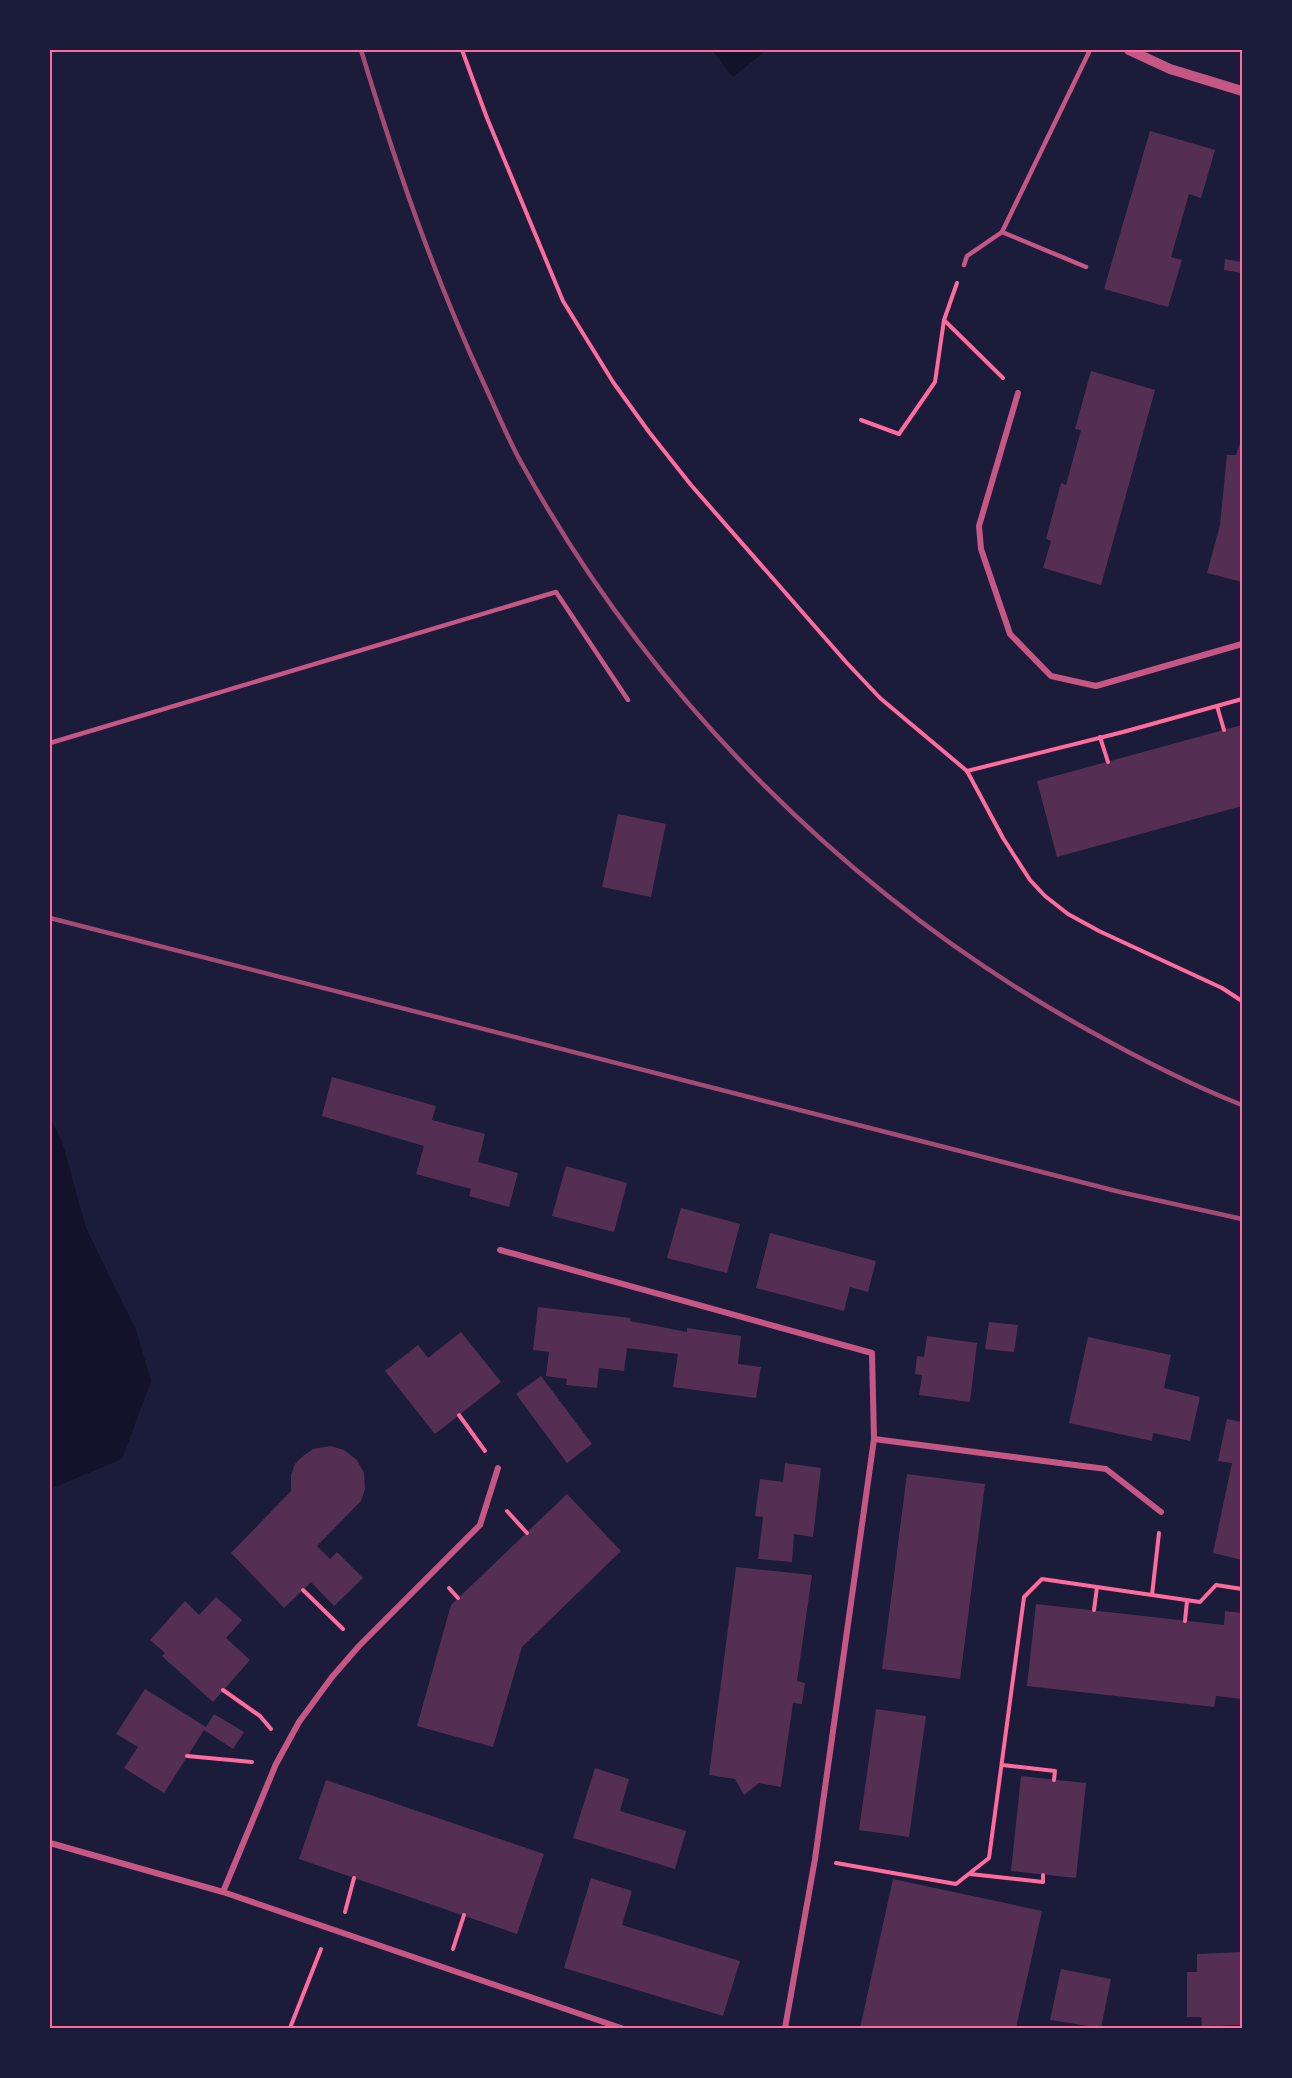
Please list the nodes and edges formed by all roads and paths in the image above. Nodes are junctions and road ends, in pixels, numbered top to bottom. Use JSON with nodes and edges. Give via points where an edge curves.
{"nodes":[{"id":1,"x":462,"y":50,"type":"edge"},
{"id":2,"x":1090,"y":50,"type":"edge"},
{"id":3,"x":1129,"y":50,"type":"edge"},
{"id":4,"x":1242,"y":91,"type":"edge"},
{"id":5,"x":1002,"y":232,"type":"junction"},
{"id":6,"x":964,"y":265,"type":"joint"},
{"id":7,"x":1086,"y":267,"type":"dead end"},
{"id":8,"x":944,"y":320,"type":"junction"},
{"id":9,"x":1018,"y":393,"type":"joint"},
{"id":10,"x":861,"y":420,"type":"dead end"},
{"id":11,"x":1242,"y":644,"type":"edge"},
{"id":12,"x":1242,"y":699,"type":"edge"},
{"id":13,"x":628,"y":700,"type":"dead end"},
{"id":14,"x":1216,"y":706,"type":"junction"},
{"id":15,"x":1224,"y":730,"type":"dead end"},
{"id":16,"x":1100,"y":738,"type":"junction"},
{"id":17,"x":50,"y":743,"type":"edge"},
{"id":18,"x":1108,"y":762,"type":"dead end"},
{"id":19,"x":967,"y":771,"type":"junction"},
{"id":20,"x":1242,"y":1001,"type":"edge"},
{"id":21,"x":500,"y":1250,"type":"dead end"},
{"id":22,"x":459,"y":1415,"type":"dead end"},
{"id":23,"x":873,"y":1438,"type":"junction"},
{"id":24,"x":498,"y":1468,"type":"joint"},
{"id":25,"x":1161,"y":1512,"type":"joint"},
{"id":26,"x":1097,"y":1587,"type":"junction"},
{"id":27,"x":1242,"y":1589,"type":"edge"},
{"id":28,"x":303,"y":1590,"type":"dead end"},
{"id":29,"x":1152,"y":1595,"type":"junction"},
{"id":30,"x":1188,"y":1601,"type":"junction"},
{"id":31,"x":1094,"y":1611,"type":"dead end"},
{"id":32,"x":1185,"y":1621,"type":"dead end"},
{"id":33,"x":359,"y":1646,"type":"junction"},
{"id":34,"x":223,"y":1690,"type":"dead end"},
{"id":35,"x":285,"y":1746,"type":"junction"},
{"id":36,"x":187,"y":1756,"type":"dead end"},
{"id":37,"x":276,"y":1764,"type":"junction"},
{"id":38,"x":1002,"y":1765,"type":"junction"},
{"id":39,"x":1054,"y":1780,"type":"dead end"},
{"id":40,"x":50,"y":1843,"type":"edge"},
{"id":41,"x":815,"y":1859,"type":"junction"},
{"id":42,"x":970,"y":1874,"type":"junction"},
{"id":43,"x":1043,"y":1875,"type":"dead end"},
{"id":44,"x":354,"y":1878,"type":"dead end"},
{"id":45,"x":223,"y":1892,"type":"junction"},
{"id":46,"x":464,"y":1915,"type":"dead end"},
{"id":47,"x":329,"y":1929,"type":"junction"},
{"id":48,"x":339,"y":1932,"type":"junction"},
{"id":49,"x":446,"y":1969,"type":"junction"},
{"id":50,"x":290,"y":2028,"type":"edge"},
{"id":51,"x":621,"y":2028,"type":"edge"},
{"id":52,"x":786,"y":2028,"type":"edge"}],
"edges":[{"from":1,"to":19,"type":"path","via":[[563,301],[649,432],[846,662],[897,713]]},
{"from":2,"to":5,"type":"lane"},
{"from":3,"to":4,"type":"street","via":[[1170,69]]},
{"from":5,"to":6,"type":"lane","via":[[967,256]]},
{"from":5,"to":7,"type":"lane"},
{"from":6,"to":8,"type":"path"},
{"from":8,"to":9,"type":"path"},
{"from":8,"to":10,"type":"path","via":[[935,382],[898,434]]},
{"from":9,"to":11,"type":"street","via":[[979,526],[981,549],[1010,634],[1051,676],[1096,686]]},
{"from":12,"to":14,"type":"path"},
{"from":13,"to":17,"type":"lane","via":[[556,592]]},
{"from":14,"to":15,"type":"path"},
{"from":14,"to":16,"type":"path"},
{"from":16,"to":18,"type":"path"},
{"from":16,"to":19,"type":"path"},
{"from":19,"to":20,"type":"path","via":[[1003,838],[1045,896],[1099,931]]},
{"from":21,"to":23,"type":"street","via":[[872,1353]]},
{"from":22,"to":24,"type":"path"},
{"from":23,"to":25,"type":"street","via":[[1106,1469]]},
{"from":23,"to":41,"type":"street"},
{"from":24,"to":33,"type":"street","via":[[480,1525]]},
{"from":25,"to":29,"type":"path"},
{"from":26,"to":29,"type":"path"},
{"from":26,"to":31,"type":"path"},
{"from":26,"to":38,"type":"path","via":[[1042,1579],[1024,1597]]},
{"from":27,"to":30,"type":"path","via":[[1216,1585],[1200,1602]]},
{"from":28,"to":33,"type":"path"},
{"from":29,"to":30,"type":"path"},
{"from":30,"to":32,"type":"path"},
{"from":33,"to":35,"type":"street","via":[[312,1704]]},
{"from":34,"to":35,"type":"path","via":[[260,1716]]},
{"from":35,"to":37,"type":"street"},
{"from":36,"to":37,"type":"path"},
{"from":37,"to":45,"type":"street"},
{"from":38,"to":39,"type":"path","via":[[1055,1771]]},
{"from":38,"to":42,"type":"path","via":[[989,1858]]},
{"from":40,"to":45,"type":"street"},
{"from":41,"to":42,"type":"path","via":[[956,1884]]},
{"from":41,"to":52,"type":"street"},
{"from":42,"to":43,"type":"path","via":[[1042,1882]]},
{"from":44,"to":48,"type":"path"},
{"from":45,"to":47,"type":"street"},
{"from":46,"to":49,"type":"path"},
{"from":47,"to":48,"type":"street"},
{"from":47,"to":50,"type":"path"},
{"from":48,"to":49,"type":"street"},
{"from":49,"to":51,"type":"street"}]}
